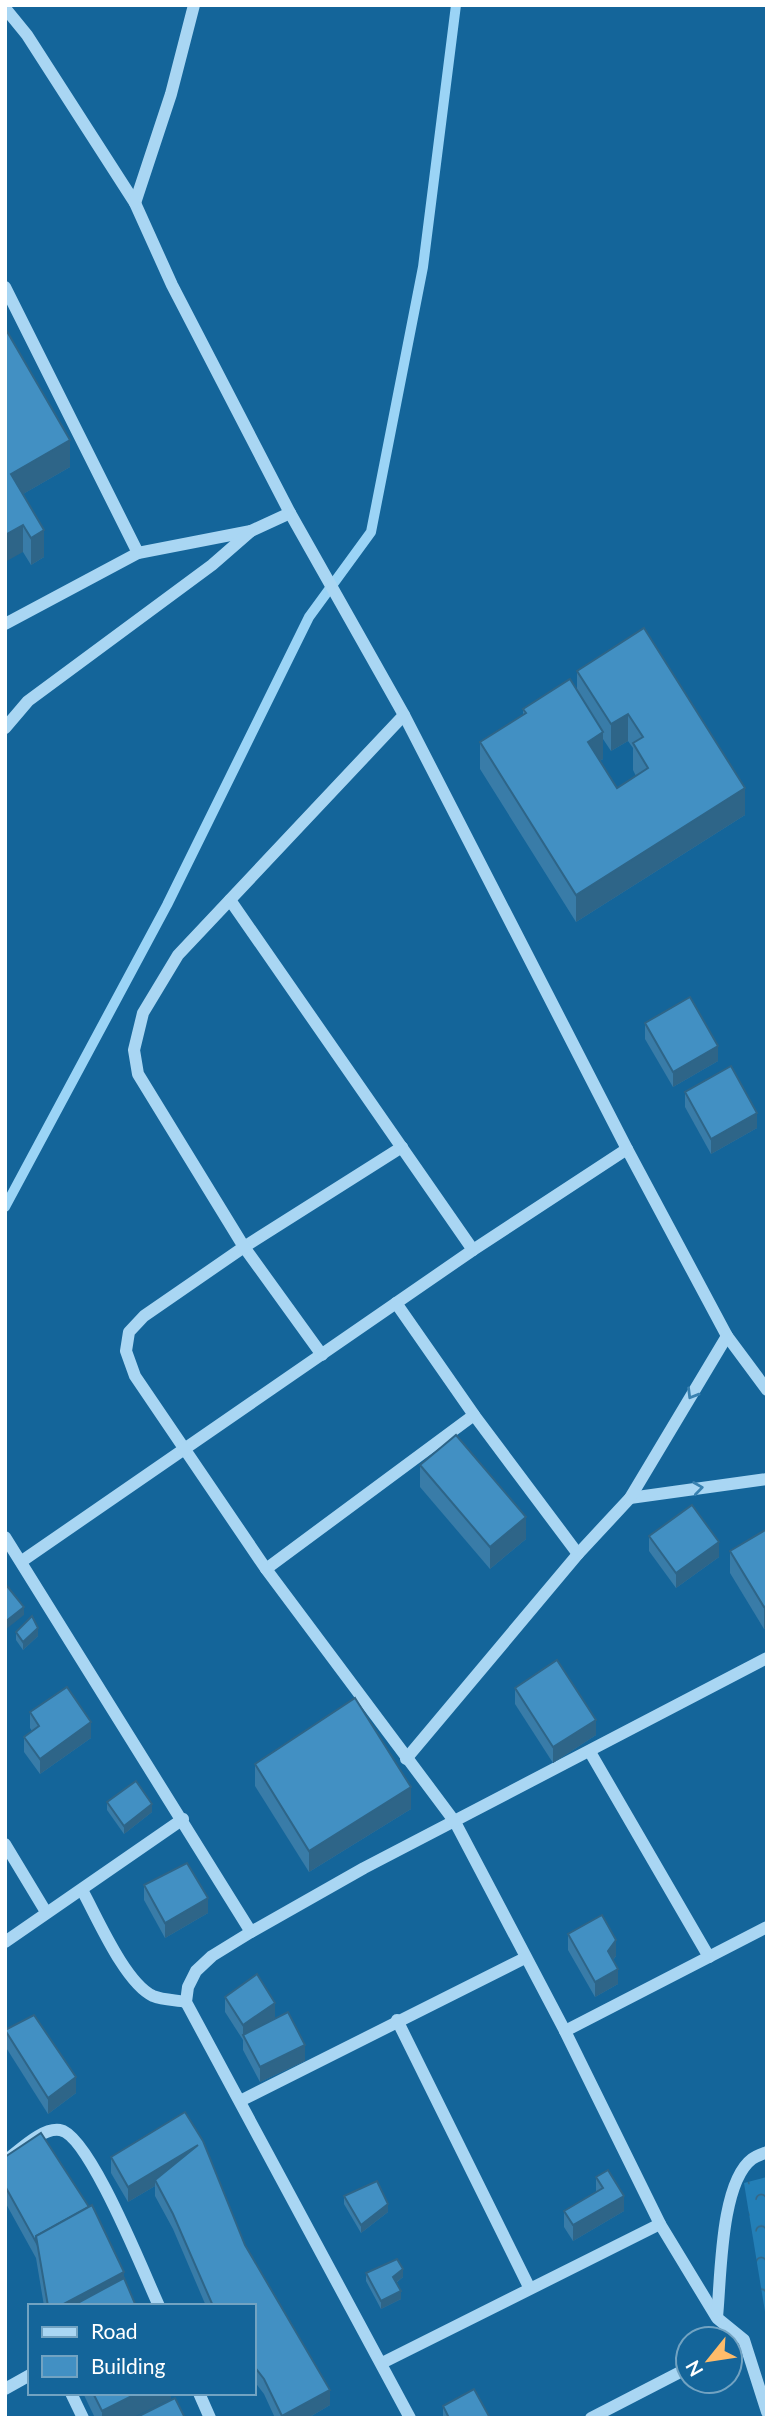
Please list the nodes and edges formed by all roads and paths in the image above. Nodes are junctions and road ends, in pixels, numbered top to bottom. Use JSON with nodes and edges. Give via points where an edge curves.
{"nodes":[{"id":1,"x":194,"y":5,"type":"edge"},
{"id":2,"x":5,"y":8,"type":"edge"},
{"id":3,"x":135,"y":203,"type":"junction"},
{"id":4,"x":5,"y":287,"type":"edge"},
{"id":5,"x":290,"y":513,"type":"junction"},
{"id":6,"x":251,"y":531,"type":"junction"},
{"id":7,"x":138,"y":552,"type":"junction"},
{"id":8,"x":5,"y":624,"type":"edge"},
{"id":9,"x":404,"y":715,"type":"junction"},
{"id":10,"x":5,"y":728,"type":"edge"},
{"id":11,"x":230,"y":900,"type":"junction"},
{"id":12,"x":402,"y":1147,"type":"junction"},
{"id":13,"x":627,"y":1149,"type":"junction"},
{"id":14,"x":244,"y":1247,"type":"junction"},
{"id":15,"x":473,"y":1250,"type":"junction"},
{"id":16,"x":396,"y":1303,"type":"junction"},
{"id":17,"x":727,"y":1336,"type":"junction"},
{"id":18,"x":322,"y":1355,"type":"junction"},
{"id":19,"x":767,"y":1390,"type":"edge"},
{"id":20,"x":474,"y":1415,"type":"junction"},
{"id":21,"x":187,"y":1449,"type":"junction"},
{"id":22,"x":767,"y":1479,"type":"edge"},
{"id":23,"x":630,"y":1498,"type":"junction"},
{"id":24,"x":5,"y":1537,"type":"edge"},
{"id":25,"x":578,"y":1554,"type":"junction"},
{"id":26,"x":22,"y":1561,"type":"junction"},
{"id":27,"x":266,"y":1569,"type":"junction"},
{"id":28,"x":767,"y":1658,"type":"edge"},
{"id":29,"x":590,"y":1752,"type":"junction"},
{"id":30,"x":406,"y":1759,"type":"junction"},
{"id":31,"x":183,"y":1819,"type":"junction"},
{"id":32,"x":455,"y":1822,"type":"junction"},
{"id":33,"x":5,"y":1844,"type":"edge"},
{"id":34,"x":82,"y":1890,"type":"junction"},
{"id":35,"x":46,"y":1912,"type":"junction"},
{"id":36,"x":767,"y":1927,"type":"edge"},
{"id":37,"x":251,"y":1932,"type":"junction"},
{"id":38,"x":5,"y":1942,"type":"edge"},
{"id":39,"x":709,"y":1957,"type":"junction"},
{"id":40,"x":525,"y":1958,"type":"junction"},
{"id":41,"x":186,"y":2002,"type":"junction"},
{"id":42,"x":397,"y":2020,"type":"junction"},
{"id":43,"x":565,"y":2031,"type":"junction"},
{"id":44,"x":240,"y":2101,"type":"junction"},
{"id":45,"x":767,"y":2152,"type":"edge"},
{"id":46,"x":5,"y":2161,"type":"edge"},
{"id":47,"x":660,"y":2224,"type":"junction"},
{"id":48,"x":529,"y":2287,"type":"junction"},
{"id":49,"x":158,"y":2304,"type":"edge"},
{"id":50,"x":717,"y":2318,"type":"junction"},
{"id":51,"x":726,"y":2325,"type":"edge"},
{"id":52,"x":744,"y":2340,"type":"edge"},
{"id":53,"x":382,"y":2362,"type":"junction"},
{"id":54,"x":674,"y":2375,"type":"edge"},
{"id":55,"x":28,"y":2376,"type":"edge"},
{"id":56,"x":5,"y":2389,"type":"edge"},
{"id":57,"x":72,"y":2395,"type":"edge"},
{"id":58,"x":200,"y":2395,"type":"edge"},
{"id":59,"x":767,"y":2412,"type":"edge"},
{"id":60,"x":83,"y":2418,"type":"edge"},
{"id":61,"x":210,"y":2418,"type":"edge"},
{"id":62,"x":410,"y":2418,"type":"edge"},
{"id":63,"x":591,"y":2418,"type":"edge"}],
"edges":[{"from":1,"to":3,"type":"street"},
{"from":2,"to":3,"type":"street"},
{"from":3,"to":5,"type":"street","via":[[172,285]]},
{"from":4,"to":7,"type":"street"},
{"from":5,"to":6,"type":"street"},
{"from":5,"to":9,"type":"street"},
{"from":6,"to":7,"type":"street"},
{"from":6,"to":10,"type":"street","via":[[28,701]]},
{"from":7,"to":8,"type":"street"},
{"from":9,"to":11,"type":"street"},
{"from":9,"to":13,"type":"street"},
{"from":11,"to":12,"type":"street"},
{"from":11,"to":14,"type":"street","via":[[178,955],[143,1013],[134,1050],[138,1074]]},
{"from":12,"to":14,"type":"street"},
{"from":12,"to":15,"type":"street"},
{"from":13,"to":15,"type":"street"},
{"from":13,"to":17,"type":"street"},
{"from":14,"to":18,"type":"street"},
{"from":14,"to":21,"type":"street","via":[[144,1316],[129,1332],[126,1351],[135,1376]]},
{"from":15,"to":16,"type":"street"},
{"from":16,"to":18,"type":"street"},
{"from":16,"to":20,"type":"street"},
{"from":17,"to":19,"type":"street"},
{"from":17,"to":23,"type":"street","one_way":true},
{"from":18,"to":21,"type":"street"},
{"from":20,"to":25,"type":"street"},
{"from":20,"to":27,"type":"street"},
{"from":21,"to":26,"type":"street"},
{"from":21,"to":27,"type":"street"},
{"from":23,"to":22,"type":"street","one_way":true},
{"from":23,"to":25,"type":"street"},
{"from":24,"to":26,"type":"street"},
{"from":25,"to":30,"type":"street"},
{"from":26,"to":31,"type":"street"},
{"from":27,"to":30,"type":"street"},
{"from":28,"to":29,"type":"street"},
{"from":29,"to":32,"type":"street"},
{"from":29,"to":39,"type":"street"},
{"from":30,"to":32,"type":"street"},
{"from":31,"to":34,"type":"street"},
{"from":31,"to":37,"type":"street"},
{"from":32,"to":37,"type":"street"},
{"from":32,"to":40,"type":"street"},
{"from":33,"to":35,"type":"street"},
{"from":34,"to":35,"type":"street"},
{"from":34,"to":41,"type":"street","via":[[125,1967],[142,1988],[153,1996]]},
{"from":35,"to":38,"type":"street"},
{"from":36,"to":39,"type":"street"},
{"from":37,"to":41,"type":"street","via":[[196,1971]]},
{"from":39,"to":43,"type":"street"},
{"from":40,"to":42,"type":"street"},
{"from":40,"to":43,"type":"street"},
{"from":41,"to":44,"type":"street"},
{"from":42,"to":44,"type":"street"},
{"from":42,"to":48,"type":"street"},
{"from":43,"to":47,"type":"street"},
{"from":44,"to":53,"type":"street"},
{"from":45,"to":50,"type":"street","via":[[751,2160],[737,2179],[730,2200]]},
{"from":46,"to":49,"type":"street","via":[[43,2133],[60,2130],[72,2135],[109,2196]]},
{"from":47,"to":48,"type":"street"},
{"from":47,"to":50,"type":"street"},
{"from":48,"to":53,"type":"street"},
{"from":50,"to":51,"type":"street"},
{"from":52,"to":59,"type":"street"},
{"from":53,"to":62,"type":"street"},
{"from":54,"to":63,"type":"street"},
{"from":55,"to":56,"type":"street"},
{"from":57,"to":60,"type":"street"},
{"from":58,"to":61,"type":"street"}]}
